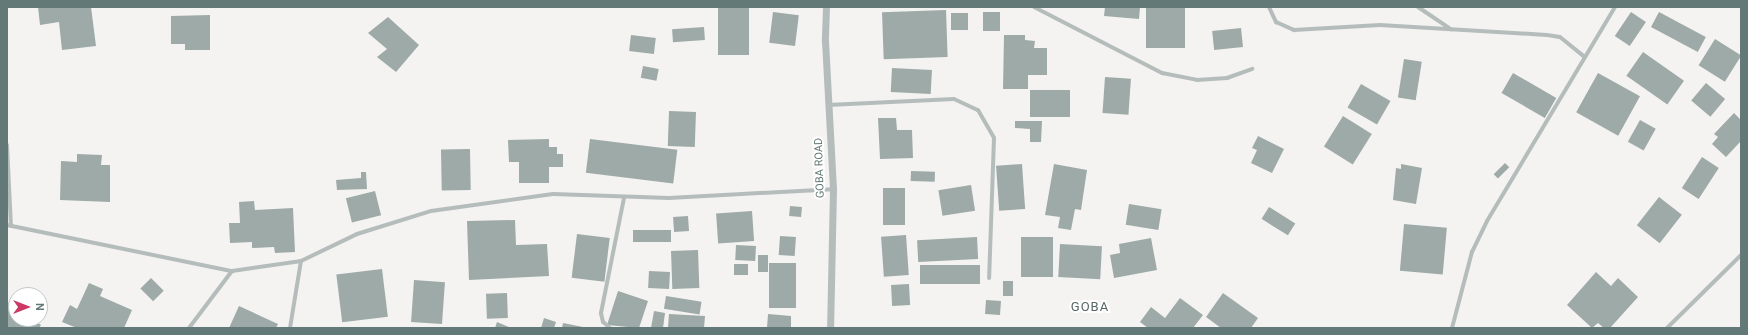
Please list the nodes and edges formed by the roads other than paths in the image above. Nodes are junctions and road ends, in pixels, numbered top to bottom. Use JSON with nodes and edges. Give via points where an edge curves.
{"nodes":[{"id":1,"x":826,"y":7,"type":"edge"},
{"id":2,"x":1034,"y":7,"type":"edge"},
{"id":3,"x":1269,"y":7,"type":"edge"},
{"id":4,"x":1418,"y":7,"type":"edge"},
{"id":5,"x":1615,"y":7,"type":"edge"},
{"id":6,"x":1452,"y":30,"type":"junction"},
{"id":7,"x":1585,"y":57,"type":"junction"},
{"id":8,"x":1252,"y":69,"type":"dead end"},
{"id":9,"x":828,"y":105,"type":"junction"},
{"id":10,"x":7,"y":145,"type":"edge"},
{"id":11,"x":833,"y":189,"type":"junction"},
{"id":12,"x":624,"y":198,"type":"junction"},
{"id":13,"x":9,"y":226,"type":"edge"},
{"id":14,"x":1741,"y":254,"type":"edge"},
{"id":15,"x":301,"y":261,"type":"junction"},
{"id":16,"x":232,"y":271,"type":"junction"},
{"id":17,"x":989,"y":278,"type":"dead end"},
{"id":18,"x":189,"y":328,"type":"edge"},
{"id":19,"x":290,"y":328,"type":"edge"},
{"id":20,"x":610,"y":328,"type":"edge"},
{"id":21,"x":830,"y":328,"type":"edge"},
{"id":22,"x":1452,"y":328,"type":"edge"},
{"id":23,"x":1667,"y":328,"type":"edge"}],
"edges":[{"from":1,"to":9,"type":"street","name":"GOBA ROAD"},
{"from":2,"to":8,"type":"street","via":[[1162,73],[1197,80],[1227,78]]},
{"from":3,"to":6,"type":"street","via":[[1276,22],[1294,30],[1380,25]]},
{"from":4,"to":6,"type":"street"},
{"from":5,"to":7,"type":"street"},
{"from":6,"to":7,"type":"street","via":[[1560,37]]},
{"from":7,"to":22,"type":"street","via":[[1487,222],[1472,252]]},
{"from":9,"to":11,"type":"street","name":"GOBA ROAD"},
{"from":9,"to":17,"type":"street","via":[[954,99],[978,110],[994,138]]},
{"from":10,"to":13,"type":"street"},
{"from":11,"to":12,"type":"street"},
{"from":11,"to":21,"type":"street","name":"GOBA ROAD"},
{"from":12,"to":15,"type":"street","via":[[553,194],[431,210],[357,234]]},
{"from":12,"to":20,"type":"street","via":[[602,313],[603,322]]},
{"from":13,"to":16,"type":"street"},
{"from":14,"to":23,"type":"street"},
{"from":15,"to":16,"type":"street"},
{"from":15,"to":19,"type":"street"},
{"from":16,"to":18,"type":"street"}]}
